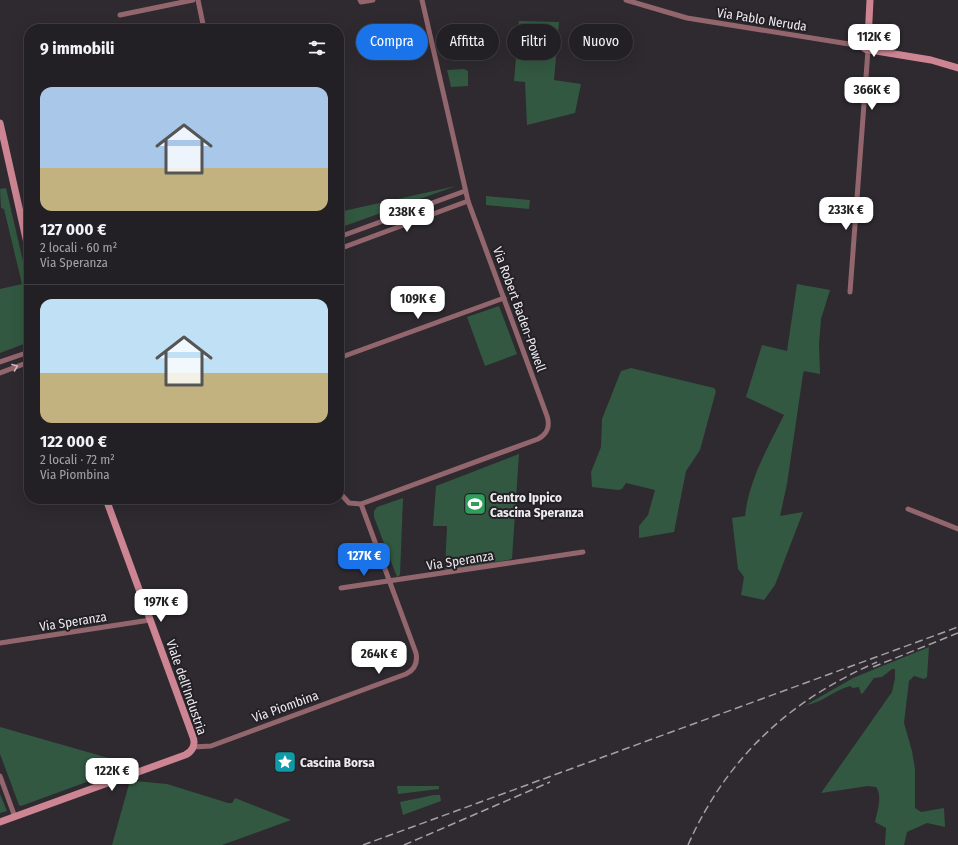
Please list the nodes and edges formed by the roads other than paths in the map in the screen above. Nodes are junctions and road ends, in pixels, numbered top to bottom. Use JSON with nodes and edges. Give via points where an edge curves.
{"nodes":[{"id":1,"x":193,"y":0,"type":"edge"},
{"id":2,"x":198,"y":0,"type":"edge"},
{"id":3,"x":360,"y":0,"type":"edge"},
{"id":4,"x":373,"y":0,"type":"edge"},
{"id":5,"x":422,"y":0,"type":"edge"},
{"id":6,"x":626,"y":0,"type":"edge"},
{"id":7,"x":870,"y":0,"type":"edge"},
{"id":8,"x":120,"y":15,"type":"dead end"},
{"id":9,"x":203,"y":24,"type":"edge"},
{"id":10,"x":869,"y":45,"type":"junction"},
{"id":11,"x":958,"y":68,"type":"edge"},
{"id":12,"x":0,"y":123,"type":"edge"},
{"id":13,"x":465,"y":191,"type":"junction"},
{"id":14,"x":468,"y":202,"type":"junction"},
{"id":15,"x":24,"y":230,"type":"edge"},
{"id":16,"x":344,"y":235,"type":"edge"},
{"id":17,"x":344,"y":247,"type":"edge"},
{"id":18,"x":850,"y":292,"type":"dead end"},
{"id":19,"x":504,"y":298,"type":"junction"},
{"id":20,"x":24,"y":354,"type":"edge"},
{"id":21,"x":344,"y":356,"type":"edge"},
{"id":22,"x":0,"y":362,"type":"edge"},
{"id":23,"x":24,"y":364,"type":"edge"},
{"id":24,"x":0,"y":373,"type":"edge"},
{"id":25,"x":344,"y":498,"type":"edge"},
{"id":26,"x":108,"y":504,"type":"edge"},
{"id":27,"x":361,"y":504,"type":"junction"},
{"id":28,"x":908,"y":509,"type":"dead end"},
{"id":29,"x":958,"y":528,"type":"edge"},
{"id":30,"x":583,"y":552,"type":"dead end"},
{"id":31,"x":390,"y":582,"type":"junction"},
{"id":32,"x":341,"y":588,"type":"dead end"},
{"id":33,"x":150,"y":620,"type":"junction"},
{"id":34,"x":0,"y":643,"type":"edge"},
{"id":35,"x":193,"y":747,"type":"junction"},
{"id":36,"x":0,"y":776,"type":"edge"},
{"id":37,"x":15,"y":817,"type":"junction"},
{"id":38,"x":0,"y":822,"type":"edge"}],
"edges":[{"from":1,"to":8,"type":"street"},
{"from":2,"to":9,"type":"street"},
{"from":3,"to":4,"type":"street"},
{"from":5,"to":13,"type":"street","name":"Via Robert Baden-Powell"},
{"from":6,"to":10,"type":"street","name":"Via Pablo Neruda","via":[[687,18]]},
{"from":7,"to":10,"type":"street"},
{"from":10,"to":11,"type":"street"},
{"from":10,"to":18,"type":"street"},
{"from":12,"to":15,"type":"street"},
{"from":13,"to":14,"type":"street","name":"Via Robert Baden-Powell"},
{"from":13,"to":16,"type":"street"},
{"from":14,"to":17,"type":"street"},
{"from":14,"to":19,"type":"street","name":"Via Robert Baden-Powell"},
{"from":19,"to":21,"type":"street"},
{"from":19,"to":27,"type":"street","name":"Via Robert Baden-Powell","via":[[548,420],[545,433],[529,442]]},
{"from":20,"to":22,"type":"street"},
{"from":24,"to":23,"type":"street","one_way":true},
{"from":25,"to":27,"type":"street","via":[[349,503]]},
{"from":26,"to":33,"type":"street","name":"Viale dell'Industria"},
{"from":27,"to":31,"type":"street","name":"Via Piombina"},
{"from":28,"to":29,"type":"street"},
{"from":30,"to":31,"type":"street","name":"Via Speranza"},
{"from":31,"to":32,"type":"street","name":"Via Speranza"},
{"from":31,"to":35,"type":"street","name":"Via Piombina","via":[[417,657],[411,671],[212,745]]},
{"from":33,"to":34,"type":"street","name":"Via Speranza"},
{"from":33,"to":35,"type":"street","name":"Viale dell'Industria","via":[[193,737]]},
{"from":35,"to":37,"type":"street","name":"Via Piombina","via":[[189,753],[182,756]]},
{"from":36,"to":37,"type":"street"},
{"from":37,"to":38,"type":"street","name":"Via Piombina"}]}
